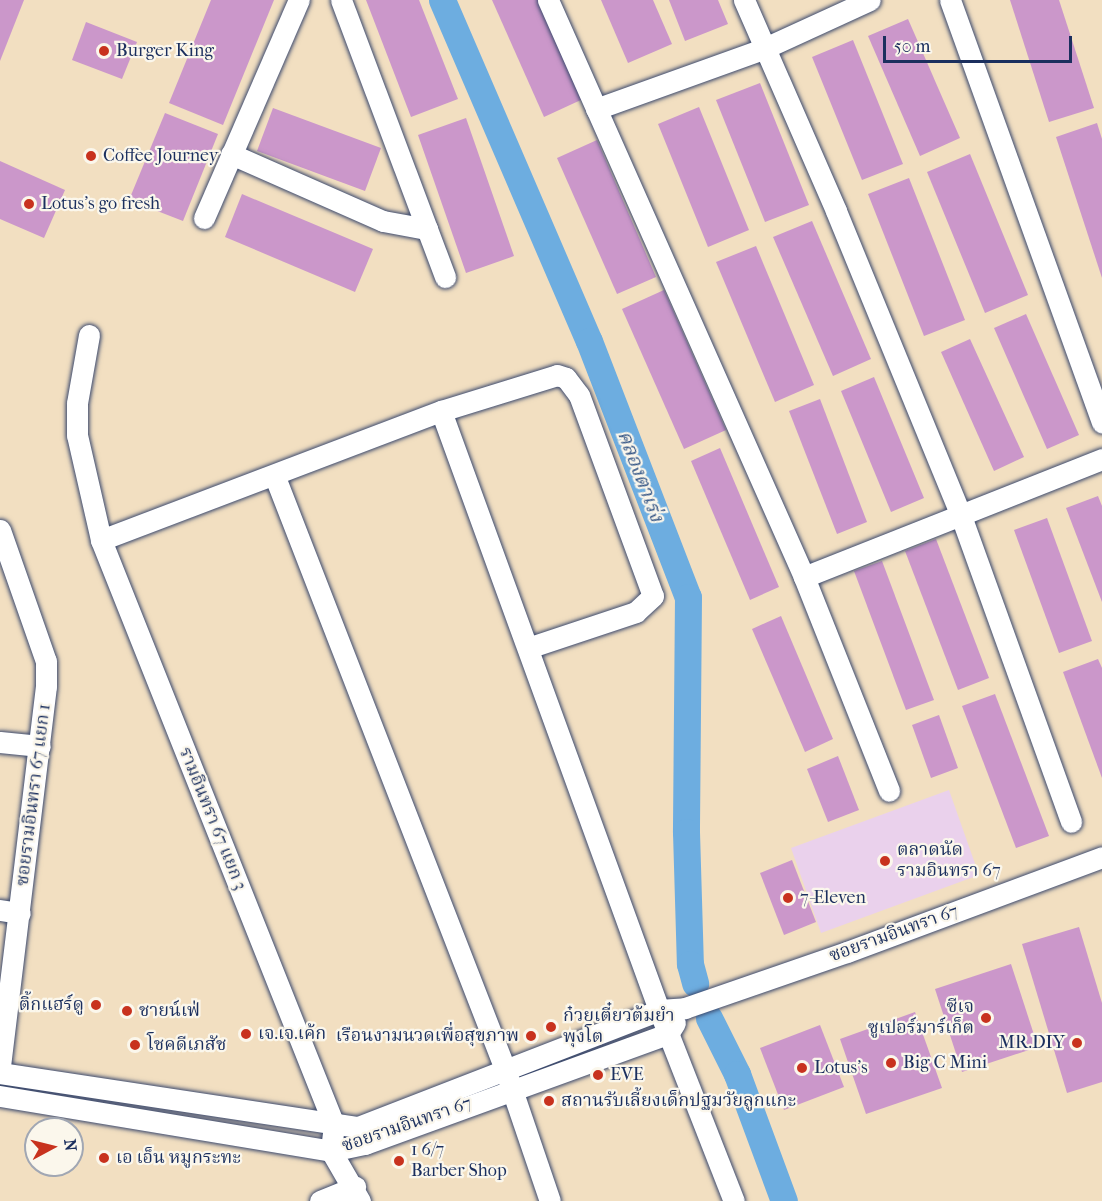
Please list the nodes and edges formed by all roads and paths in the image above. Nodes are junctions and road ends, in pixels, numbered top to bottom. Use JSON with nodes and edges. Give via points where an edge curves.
{"nodes":[{"id":1,"x":299,"y":0,"type":"edge"},
{"id":2,"x":341,"y":0,"type":"edge"},
{"id":3,"x":548,"y":0,"type":"edge"},
{"id":4,"x":744,"y":0,"type":"edge"},
{"id":5,"x":870,"y":0,"type":"edge"},
{"id":6,"x":950,"y":0,"type":"edge"},
{"id":7,"x":765,"y":48,"type":"junction"},
{"id":8,"x":596,"y":109,"type":"junction"},
{"id":9,"x":231,"y":154,"type":"junction"},
{"id":10,"x":204,"y":218,"type":"dead end"},
{"id":11,"x":427,"y":229,"type":"junction"},
{"id":12,"x":445,"y":277,"type":"dead end"},
{"id":13,"x":89,"y":335,"type":"dead end"},
{"id":14,"x":441,"y":411,"type":"junction"},
{"id":15,"x":1102,"y":422,"type":"edge"},
{"id":16,"x":1102,"y":459,"type":"edge"},
{"id":17,"x":275,"y":477,"type":"junction"},
{"id":18,"x":961,"y":516,"type":"junction"},
{"id":19,"x":0,"y":530,"type":"edge"},
{"id":20,"x":101,"y":540,"type":"junction"},
{"id":21,"x":804,"y":577,"type":"junction"},
{"id":22,"x":528,"y":648,"type":"junction"},
{"id":23,"x":0,"y":742,"type":"edge"},
{"id":24,"x":40,"y":746,"type":"junction"},
{"id":25,"x":889,"y":791,"type":"dead end"},
{"id":26,"x":1071,"y":822,"type":"dead end"},
{"id":27,"x":1102,"y":857,"type":"edge"},
{"id":28,"x":10,"y":912,"type":"edge"},
{"id":29,"x":686,"y":1008,"type":"junction"},
{"id":30,"x":659,"y":1010,"type":"junction"},
{"id":31,"x":668,"y":1034,"type":"junction"},
{"id":32,"x":0,"y":1068,"type":"edge"},
{"id":33,"x":0,"y":1073,"type":"edge"},
{"id":34,"x":508,"y":1079,"type":"junction"},
{"id":35,"x":0,"y":1096,"type":"edge"},
{"id":36,"x":334,"y":1125,"type":"junction"},
{"id":37,"x":331,"y":1151,"type":"junction"},
{"id":38,"x":358,"y":1194,"type":"edge"},
{"id":39,"x":320,"y":1201,"type":"edge"},
{"id":40,"x":550,"y":1201,"type":"edge"},
{"id":41,"x":734,"y":1201,"type":"edge"}],
"edges":[{"from":1,"to":9,"type":"street"},
{"from":2,"to":11,"type":"street"},
{"from":3,"to":8,"type":"street"},
{"from":4,"to":7,"type":"street"},
{"from":5,"to":7,"type":"street"},
{"from":6,"to":15,"type":"street"},
{"from":7,"to":8,"type":"street"},
{"from":7,"to":18,"type":"street"},
{"from":8,"to":21,"type":"street"},
{"from":9,"to":10,"type":"street"},
{"from":9,"to":11,"type":"street","via":[[383,221]]},
{"from":11,"to":12,"type":"street"},
{"from":13,"to":20,"type":"street","name":"รามอินทรา 67 แยก 3","via":[[77,403],[77,435]]},
{"from":14,"to":17,"type":"street"},
{"from":14,"to":22,"type":"street"},
{"from":14,"to":22,"type":"street","via":[[546,377],[566,378],[579,395],[651,584],[652,596],[636,612]]},
{"from":16,"to":18,"type":"street"},
{"from":17,"to":20,"type":"street"},
{"from":17,"to":34,"type":"street"},
{"from":18,"to":21,"type":"street"},
{"from":18,"to":26,"type":"street"},
{"from":19,"to":24,"type":"street","name":"ซอยรามอินทรา 67 แยก 1","via":[[46,661]]},
{"from":20,"to":36,"type":"street","name":"รามอินทรา 67 แยก 3"},
{"from":21,"to":25,"type":"street"},
{"from":22,"to":30,"type":"street"},
{"from":23,"to":24,"type":"street"},
{"from":24,"to":28,"type":"street","name":"ซอยรามอินทรา 67 แยก 1"},
{"from":27,"to":29,"type":"street","name":"ซอยรามอินทรา 67"},
{"from":28,"to":32,"type":"street","name":"ซอยรามอินทรา 67 แยก 1"},
{"from":29,"to":30,"type":"street","name":"ซอยรามอินทรา 67"},
{"from":29,"to":31,"type":"street"},
{"from":30,"to":31,"type":"street"},
{"from":30,"to":34,"type":"street","name":"ซอยรามอินทรา 67"},
{"from":31,"to":34,"type":"street","name":"ซอยรามอินทรา 67"},
{"from":31,"to":41,"type":"street"},
{"from":33,"to":36,"type":"street","name":"ซอยรามอินทรา 67"},
{"from":34,"to":36,"type":"street","name":"ซอยรามอินทรา 67","via":[[358,1127]]},
{"from":34,"to":37,"type":"street","name":"ซอยรามอินทรา 67","via":[[365,1144]]},
{"from":34,"to":40,"type":"street"},
{"from":35,"to":37,"type":"street","name":"ซอยรามอินทรา 67"},
{"from":36,"to":37,"type":"street","name":"รามอินทรา 67 แยก 3"},
{"from":37,"to":38,"type":"street"},
{"from":38,"to":39,"type":"street"}]}
